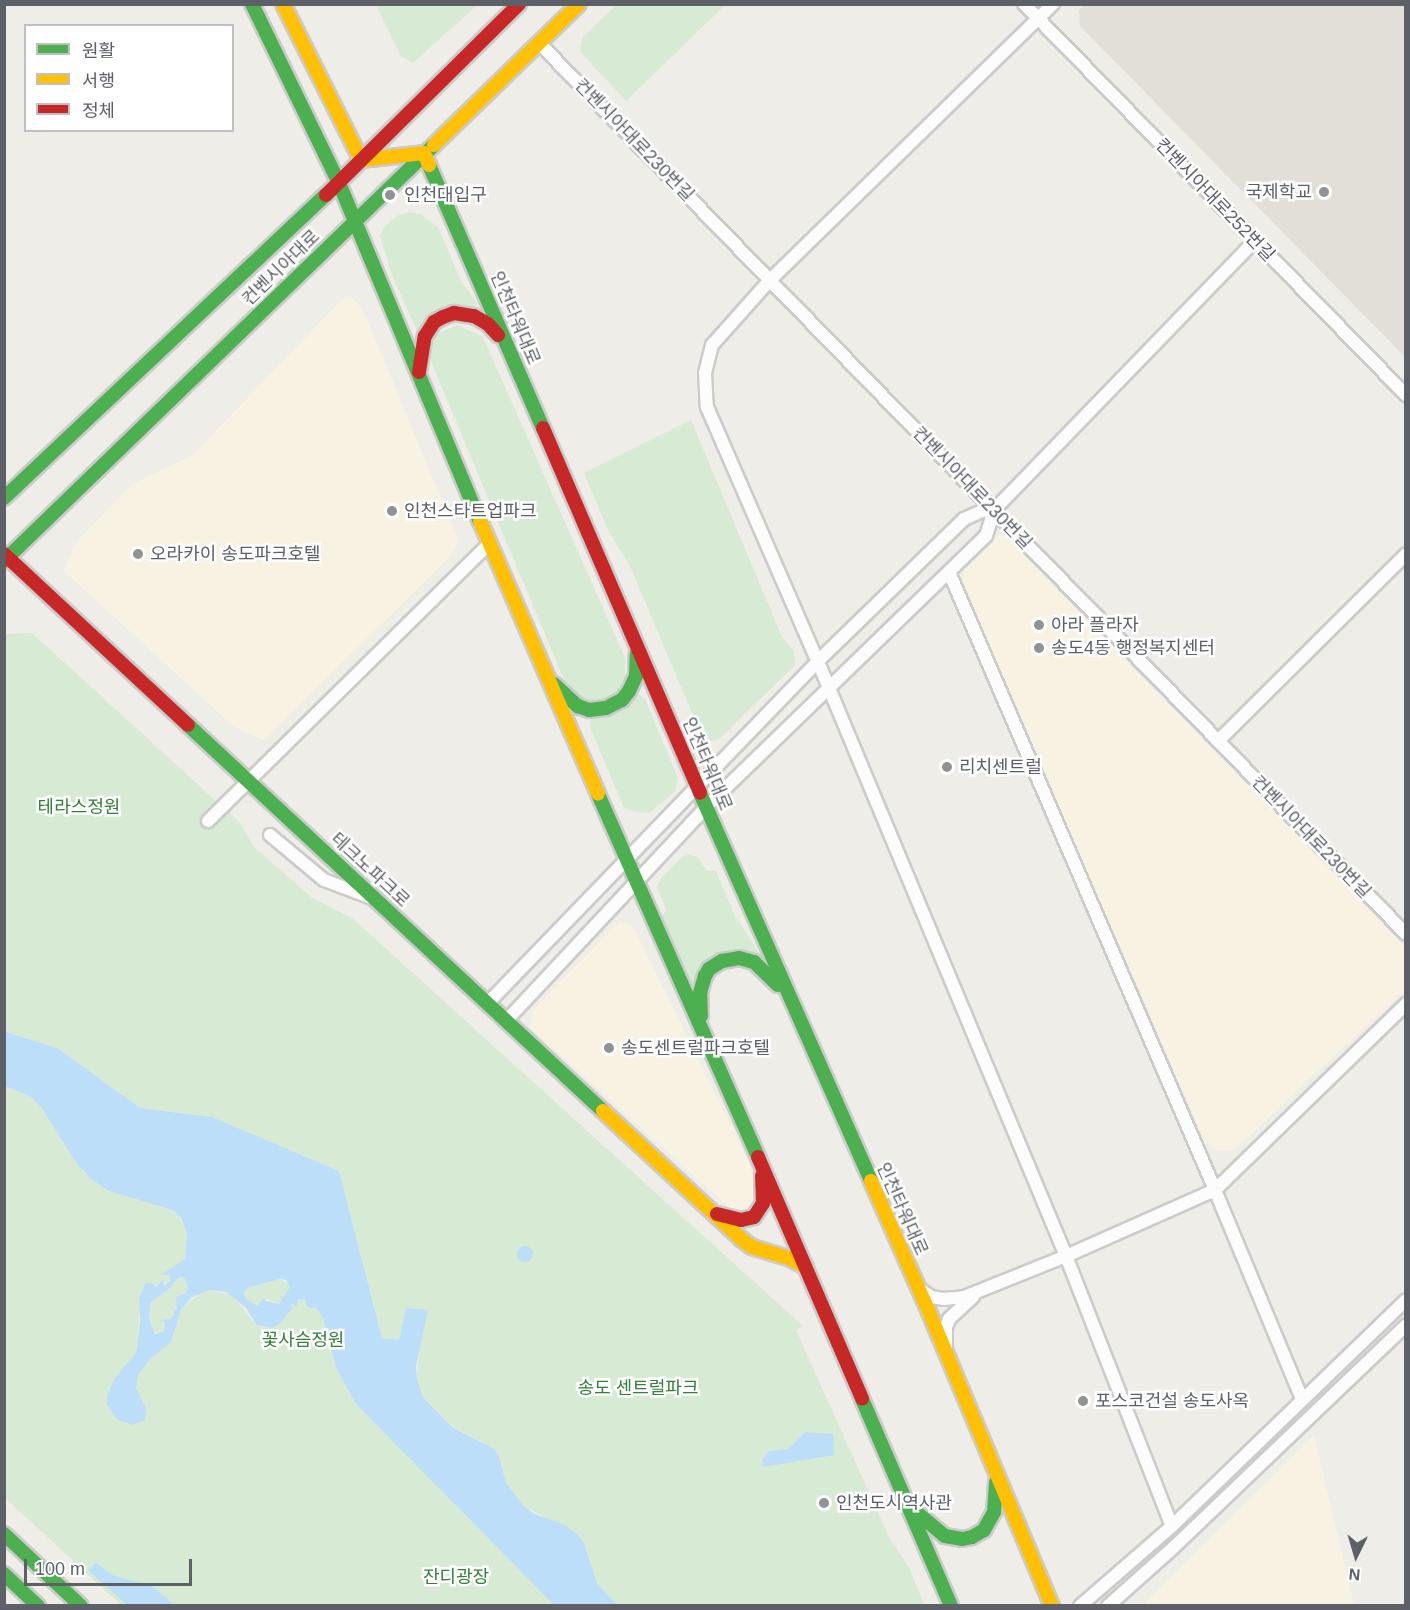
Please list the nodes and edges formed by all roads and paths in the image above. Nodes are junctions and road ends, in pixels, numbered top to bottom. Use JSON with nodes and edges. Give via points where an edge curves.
{"nodes":[{"id":1,"x":252,"y":4,"type":"edge"},
{"id":2,"x":283,"y":4,"type":"edge"},
{"id":3,"x":519,"y":4,"type":"edge"},
{"id":4,"x":579,"y":4,"type":"edge"},
{"id":5,"x":1024,"y":4,"type":"edge"},
{"id":6,"x":1053,"y":4,"type":"edge"},
{"id":7,"x":1038,"y":19,"type":"junction"},
{"id":8,"x":539,"y":43,"type":"junction"},
{"id":9,"x":424,"y":153,"type":"junction"},
{"id":10,"x":361,"y":160,"type":"junction"},
{"id":11,"x":339,"y":183,"type":"junction"},
{"id":12,"x":353,"y":223,"type":"junction"},
{"id":13,"x":1256,"y":241,"type":"junction"},
{"id":14,"x":770,"y":280,"type":"junction"},
{"id":15,"x":509,"y":350,"type":"junction"},
{"id":16,"x":421,"y":382,"type":"junction"},
{"id":17,"x":1406,"y":395,"type":"edge"},
{"id":18,"x":4,"y":498,"type":"edge"},
{"id":19,"x":994,"y":510,"type":"junction"},
{"id":20,"x":490,"y":543,"type":"junction"},
{"id":21,"x":1406,"y":554,"type":"edge"},
{"id":22,"x":6,"y":558,"type":"edge"},
{"id":23,"x":949,"y":572,"type":"junction"},
{"id":24,"x":636,"y":645,"type":"junction"},
{"id":25,"x":817,"y":662,"type":"junction"},
{"id":26,"x":548,"y":676,"type":"junction"},
{"id":27,"x":829,"y":688,"type":"junction"},
{"id":28,"x":1218,"y":741,"type":"junction"},
{"id":29,"x":249,"y":782,"type":"junction"},
{"id":30,"x":696,"y":784,"type":"junction"},
{"id":31,"x":706,"y":807,"type":"junction"},
{"id":32,"x":208,"y":821,"type":"dead end"},
{"id":33,"x":270,"y":835,"type":"dead end"},
{"id":34,"x":626,"y":858,"type":"junction"},
{"id":35,"x":636,"y":883,"type":"junction"},
{"id":36,"x":375,"y":899,"type":"junction"},
{"id":37,"x":1406,"y":934,"type":"edge"},
{"id":38,"x":786,"y":994,"type":"junction"},
{"id":39,"x":488,"y":1004,"type":"junction"},
{"id":40,"x":1406,"y":1004,"type":"edge"},
{"id":41,"x":506,"y":1021,"type":"junction"},
{"id":42,"x":701,"y":1025,"type":"junction"},
{"id":43,"x":759,"y":1161,"type":"junction"},
{"id":44,"x":1215,"y":1190,"type":"junction"},
{"id":45,"x":711,"y":1211,"type":"junction"},
{"id":46,"x":1066,"y":1256,"type":"junction"},
{"id":47,"x":806,"y":1267,"type":"junction"},
{"id":48,"x":915,"y":1283,"type":"junction"},
{"id":49,"x":984,"y":1290,"type":"junction"},
{"id":50,"x":1406,"y":1300,"type":"edge"},
{"id":51,"x":1406,"y":1325,"type":"edge"},
{"id":52,"x":949,"y":1359,"type":"junction"},
{"id":53,"x":1302,"y":1399,"type":"junction"},
{"id":54,"x":995,"y":1469,"type":"junction"},
{"id":55,"x":908,"y":1504,"type":"junction"},
{"id":56,"x":1172,"y":1526,"type":"junction"},
{"id":57,"x":4,"y":1534,"type":"edge"},
{"id":58,"x":4,"y":1574,"type":"edge"},
{"id":59,"x":38,"y":1605,"type":"edge"},
{"id":60,"x":81,"y":1605,"type":"edge"},
{"id":61,"x":951,"y":1605,"type":"edge"},
{"id":62,"x":1052,"y":1605,"type":"edge"},
{"id":63,"x":1080,"y":1605,"type":"edge"},
{"id":64,"x":1108,"y":1605,"type":"edge"}],
"edges":[{"from":1,"to":11,"type":"main road"},
{"from":2,"to":10,"type":"main road"},
{"from":3,"to":10,"type":"main road","name":"컨벤시아대로"},
{"from":4,"to":8,"type":"main road","name":"컨벤시아대로"},
{"from":5,"to":7,"type":"street","name":"컨벤시아대로252번길"},
{"from":6,"to":7,"type":"street"},
{"from":7,"to":13,"type":"street","name":"컨벤시아대로252번길"},
{"from":7,"to":14,"type":"street"},
{"from":8,"to":9,"type":"main road","name":"컨벤시아대로"},
{"from":8,"to":14,"type":"street","name":"컨벤시아대로230번길"},
{"from":9,"to":10,"type":"main road"},
{"from":9,"to":12,"type":"main road","name":"컨벤시아대로"},
{"from":9,"to":15,"type":"main road","name":"인천타워대로"},
{"from":10,"to":11,"type":"main road","name":"컨벤시아대로"},
{"from":11,"to":12,"type":"main road"},
{"from":11,"to":18,"type":"main road","name":"컨벤시아대로"},
{"from":12,"to":16,"type":"main road"},
{"from":12,"to":22,"type":"main road","name":"컨벤시아대로"},
{"from":13,"to":17,"type":"street","name":"컨벤시아대로252번길"},
{"from":13,"to":19,"type":"street"},
{"from":14,"to":19,"type":"street","name":"컨벤시아대로230번길"},
{"from":14,"to":25,"type":"street","via":[[712,345],[705,373],[707,407]]},
{"from":15,"to":16,"type":"main road","via":[[482,319],[450,314],[434,322],[425,336],[420,358]]},
{"from":15,"to":24,"type":"main road","name":"인천타워대로"},
{"from":16,"to":20,"type":"main road"},
{"from":19,"to":23,"type":"street","via":[[986,536]]},
{"from":19,"to":25,"type":"street","via":[[964,519]]},
{"from":19,"to":28,"type":"street","name":"컨벤시아대로230번길"},
{"from":20,"to":26,"type":"main road"},
{"from":20,"to":29,"type":"street"},
{"from":21,"to":28,"type":"street"},
{"from":22,"to":29,"type":"main road","name":"테크노파크로"},
{"from":23,"to":27,"type":"street"},
{"from":23,"to":44,"type":"street"},
{"from":24,"to":26,"type":"main road","via":[[637,667],[632,686],[622,700],[606,708],[589,710],[578,706]]},
{"from":24,"to":30,"type":"main road","name":"인천타워대로"},
{"from":25,"to":27,"type":"street"},
{"from":25,"to":30,"type":"street"},
{"from":26,"to":34,"type":"main road"},
{"from":27,"to":31,"type":"street"},
{"from":27,"to":46,"type":"street"},
{"from":28,"to":37,"type":"street","name":"컨벤시아대로230번길"},
{"from":29,"to":32,"type":"street"},
{"from":29,"to":36,"type":"main road","name":"테크노파크로"},
{"from":30,"to":31,"type":"main road","name":"인천타워대로"},
{"from":30,"to":34,"type":"street"},
{"from":31,"to":35,"type":"street"},
{"from":31,"to":38,"type":"main road","name":"인천타워대로"},
{"from":33,"to":36,"type":"street","via":[[315,875]]},
{"from":34,"to":35,"type":"main road"},
{"from":34,"to":39,"type":"street"},
{"from":35,"to":41,"type":"street"},
{"from":35,"to":42,"type":"main road"},
{"from":36,"to":39,"type":"main road","name":"테크노파크로"},
{"from":38,"to":42,"type":"main road","via":[[754,962],[739,958],[722,961],[709,969],[702,985]]},
{"from":38,"to":48,"type":"main road","name":"인천타워대로"},
{"from":39,"to":41,"type":"main road","name":"테크노파크로"},
{"from":40,"to":44,"type":"street"},
{"from":41,"to":45,"type":"main road","name":"테크노파크로"},
{"from":42,"to":43,"type":"main road"},
{"from":43,"to":45,"type":"main road","name":"테크노파크로","via":[[764,1194],[754,1217],[741,1221]]},
{"from":43,"to":47,"type":"main road"},
{"from":44,"to":46,"type":"street"},
{"from":44,"to":53,"type":"street"},
{"from":45,"to":47,"type":"main road","name":"테크노파크로","via":[[752,1247]]},
{"from":46,"to":49,"type":"street"},
{"from":46,"to":56,"type":"street"},
{"from":47,"to":55,"type":"main road"},
{"from":48,"to":49,"type":"street","via":[[923,1293],[943,1299]]},
{"from":48,"to":52,"type":"main road","name":"인천타워대로"},
{"from":49,"to":52,"type":"street","via":[[949,1319],[945,1334]]},
{"from":50,"to":53,"type":"street"},
{"from":51,"to":64,"type":"street"},
{"from":52,"to":54,"type":"main road","name":"인천타워대로"},
{"from":53,"to":56,"type":"street"},
{"from":54,"to":55,"type":"main road","via":[[994,1512],[984,1530],[972,1538],[945,1536]]},
{"from":54,"to":62,"type":"main road","name":"인천타워대로"},
{"from":55,"to":61,"type":"main road"},
{"from":56,"to":63,"type":"street"},
{"from":57,"to":60,"type":"main road"},
{"from":58,"to":59,"type":"main road"}]}
